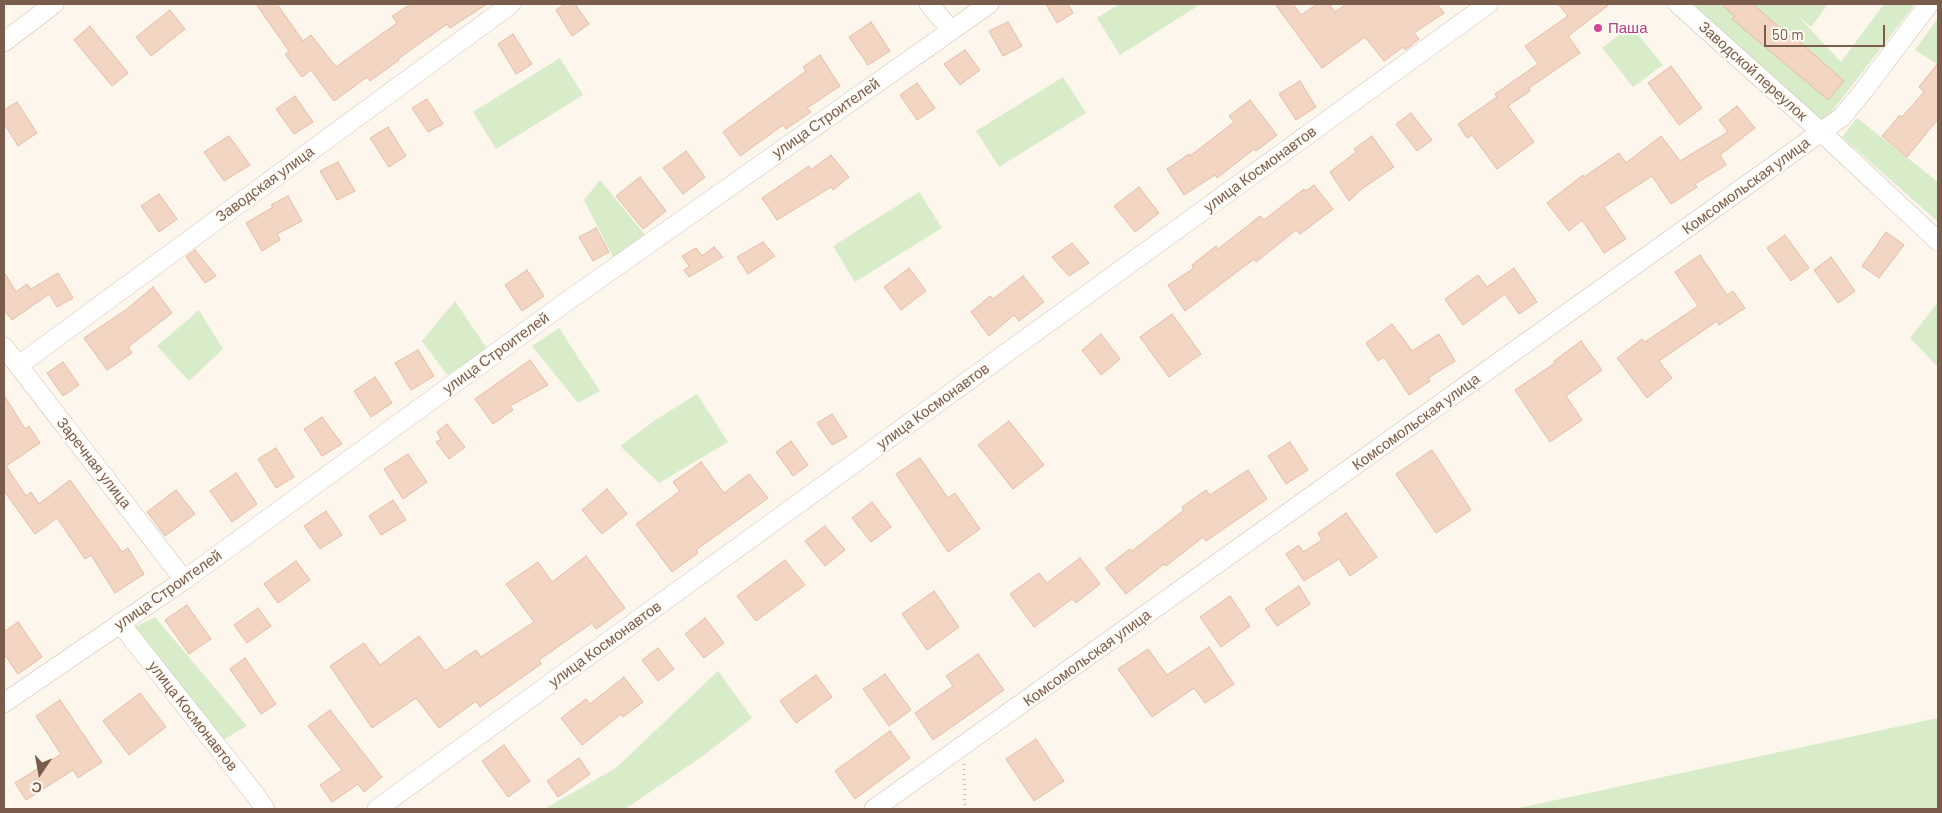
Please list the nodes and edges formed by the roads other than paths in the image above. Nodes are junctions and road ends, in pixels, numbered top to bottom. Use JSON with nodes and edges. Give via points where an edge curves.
{"nodes":[{"id":1,"x":54,"y":4,"type":"edge"},
{"id":2,"x":511,"y":4,"type":"edge"},
{"id":3,"x":929,"y":4,"type":"edge"},
{"id":4,"x":989,"y":4,"type":"edge"},
{"id":5,"x":1488,"y":4,"type":"edge"},
{"id":6,"x":1678,"y":4,"type":"edge"},
{"id":7,"x":1929,"y":4,"type":"edge"},
{"id":8,"x":951,"y":30,"type":"junction"},
{"id":9,"x":4,"y":42,"type":"edge"},
{"id":10,"x":1821,"y":132,"type":"junction"},
{"id":11,"x":1938,"y":241,"type":"edge"},
{"id":12,"x":4,"y":347,"type":"edge"},
{"id":13,"x":19,"y":365,"type":"junction"},
{"id":14,"x":184,"y":580,"type":"junction"},
{"id":15,"x":120,"y":623,"type":"junction"},
{"id":16,"x":4,"y":703,"type":"edge"},
{"id":17,"x":265,"y":809,"type":"edge"},
{"id":18,"x":377,"y":809,"type":"edge"},
{"id":19,"x":874,"y":809,"type":"edge"}],
"edges":[{"from":1,"to":9,"type":"street"},
{"from":2,"to":13,"type":"street","name":"Заводская улица"},
{"from":3,"to":8,"type":"street"},
{"from":4,"to":8,"type":"street","name":"улица Строителей"},
{"from":5,"to":18,"type":"street","name":"улица Космонавтов"},
{"from":6,"to":10,"type":"street","name":"Заводской переулок"},
{"from":7,"to":10,"type":"street","name":"Комсомольская улица","via":[[1842,117]]},
{"from":8,"to":14,"type":"street","name":"улица Строителей","via":[[574,296]]},
{"from":10,"to":11,"type":"street","name":"Заводской переулок"},
{"from":10,"to":19,"type":"street","name":"Комсомольская улица"},
{"from":12,"to":13,"type":"street","name":"Заречная улица"},
{"from":13,"to":14,"type":"street","name":"Заречная улица"},
{"from":14,"to":15,"type":"street","name":"улица Строителей"},
{"from":15,"to":16,"type":"street","name":"улица Строителей"},
{"from":15,"to":17,"type":"street","name":"улица Космонавтов"}]}
